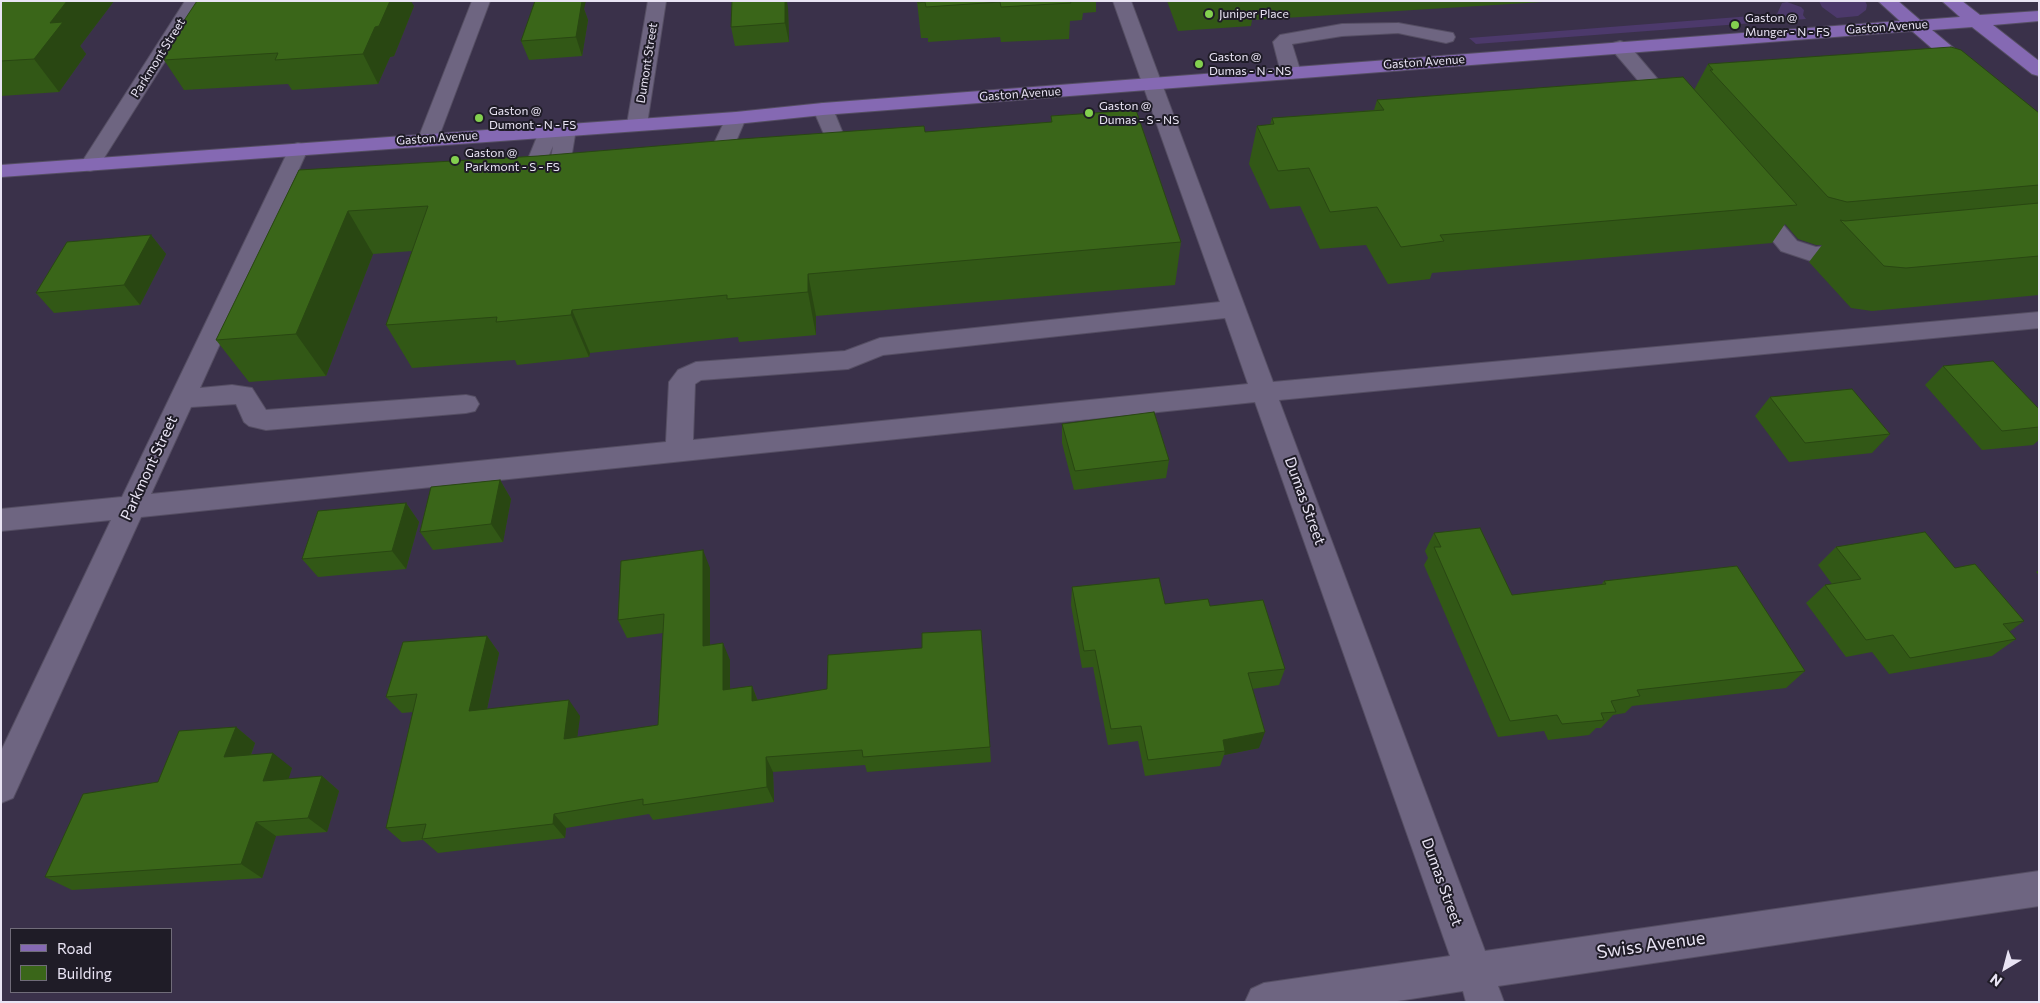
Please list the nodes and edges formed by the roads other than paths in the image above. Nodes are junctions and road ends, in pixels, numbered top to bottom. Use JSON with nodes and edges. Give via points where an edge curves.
{"nodes":[{"id":1,"x":194,"y":1,"type":"edge"},
{"id":2,"x":481,"y":1,"type":"edge"},
{"id":3,"x":656,"y":1,"type":"edge"},
{"id":4,"x":1122,"y":1,"type":"edge"},
{"id":5,"x":1887,"y":1,"type":"edge"},
{"id":6,"x":1951,"y":1,"type":"edge"},
{"id":7,"x":2039,"y":16,"type":"edge"},
{"id":8,"x":1976,"y":21,"type":"junction"},
{"id":9,"x":1915,"y":24,"type":"junction"},
{"id":10,"x":1446,"y":37,"type":"dead end"},
{"id":11,"x":1620,"y":47,"type":"junction"},
{"id":12,"x":2039,"y":70,"type":"edge"},
{"id":13,"x":1291,"y":73,"type":"junction"},
{"id":14,"x":1152,"y":84,"type":"junction"},
{"id":15,"x":1989,"y":86,"type":"edge"},
{"id":16,"x":1675,"y":105,"type":"edge"},
{"id":17,"x":823,"y":109,"type":"junction"},
{"id":18,"x":736,"y":118,"type":"junction"},
{"id":19,"x":637,"y":124,"type":"junction"},
{"id":20,"x":557,"y":130,"type":"junction"},
{"id":21,"x":428,"y":139,"type":"junction"},
{"id":22,"x":298,"y":149,"type":"junction"},
{"id":23,"x":878,"y":163,"type":"edge"},
{"id":24,"x":90,"y":165,"type":"junction"},
{"id":25,"x":1,"y":171,"type":"edge"},
{"id":26,"x":686,"y":172,"type":"edge"},
{"id":27,"x":602,"y":181,"type":"edge"},
{"id":28,"x":494,"y":188,"type":"edge"},
{"id":29,"x":1745,"y":194,"type":"edge"},
{"id":30,"x":299,"y":200,"type":"edge"},
{"id":31,"x":273,"y":203,"type":"junction"},
{"id":32,"x":1873,"y":249,"type":"edge"},
{"id":33,"x":1234,"y":309,"type":"junction"},
{"id":34,"x":2039,"y":320,"type":"edge"},
{"id":35,"x":1265,"y":391,"type":"junction"},
{"id":36,"x":181,"y":399,"type":"junction"},
{"id":37,"x":466,"y":404,"type":"dead end"},
{"id":38,"x":679,"y":451,"type":"junction"},
{"id":39,"x":130,"y":508,"type":"junction"},
{"id":40,"x":1,"y":520,"type":"edge"},
{"id":41,"x":1,"y":787,"type":"edge"},
{"id":42,"x":2039,"y":888,"type":"edge"},
{"id":43,"x":1480,"y":986,"type":"edge"},
{"id":44,"x":1264,"y":1002,"type":"edge"}],
"edges":[{"from":1,"to":24,"type":"street","name":"Parkmont Street"},
{"from":2,"to":21,"type":"street"},
{"from":3,"to":19,"type":"street","name":"Dumont Street"},
{"from":4,"to":14,"type":"street","name":"Dumas Street"},
{"from":5,"to":9,"type":"main road"},
{"from":6,"to":8,"type":"main road"},
{"from":7,"to":8,"type":"main road","name":"Gaston Avenue"},
{"from":8,"to":9,"type":"main road","name":"Gaston Avenue"},
{"from":8,"to":12,"type":"main road"},
{"from":9,"to":11,"type":"main road","name":"Gaston Avenue"},
{"from":9,"to":15,"type":"main road"},
{"from":10,"to":13,"type":"street","via":[[1398,28],[1342,30],[1287,39],[1282,42]]},
{"from":11,"to":13,"type":"main road","name":"Gaston Avenue"},
{"from":11,"to":16,"type":"street"},
{"from":13,"to":14,"type":"main road","name":"Gaston Avenue"},
{"from":14,"to":17,"type":"main road","name":"Gaston Avenue"},
{"from":14,"to":33,"type":"street","name":"Dumas Street","via":[[1165,142]]},
{"from":17,"to":18,"type":"main road","name":"Gaston Avenue"},
{"from":17,"to":23,"type":"street","via":[[837,144],[858,158]]},
{"from":18,"to":19,"type":"main road","name":"Gaston Avenue"},
{"from":18,"to":26,"type":"street","via":[[717,156]]},
{"from":19,"to":20,"type":"main road","name":"Gaston Avenue"},
{"from":20,"to":21,"type":"main road","name":"Gaston Avenue"},
{"from":20,"to":27,"type":"street","via":[[561,159],[574,176]]},
{"from":20,"to":28,"type":"street","via":[[535,167],[510,185]]},
{"from":21,"to":22,"type":"main road","name":"Gaston Avenue"},
{"from":22,"to":24,"type":"main road","name":"Gaston Avenue"},
{"from":22,"to":31,"type":"street","name":"Parkmont Street"},
{"from":24,"to":25,"type":"main road","name":"Gaston Avenue"},
{"from":29,"to":32,"type":"street","via":[[1789,246],[1814,255]]},
{"from":30,"to":31,"type":"street"},
{"from":31,"to":36,"type":"street","name":"Parkmont Street"},
{"from":33,"to":35,"type":"street","name":"Dumas Street"},
{"from":33,"to":38,"type":"street","via":[[880,347],[848,360],[696,371],[682,382]]},
{"from":34,"to":35,"type":"street"},
{"from":35,"to":38,"type":"street"},
{"from":35,"to":43,"type":"street","name":"Dumas Street"},
{"from":36,"to":37,"type":"street","via":[[242,395],[253,415],[266,420]]},
{"from":36,"to":39,"type":"street","name":"Parkmont Street"},
{"from":38,"to":39,"type":"street"},
{"from":39,"to":40,"type":"street"},
{"from":39,"to":41,"type":"street","name":"Parkmont Street"},
{"from":42,"to":43,"type":"street","name":"Swiss Avenue"},
{"from":43,"to":44,"type":"street","name":"Swiss Avenue"}]}
